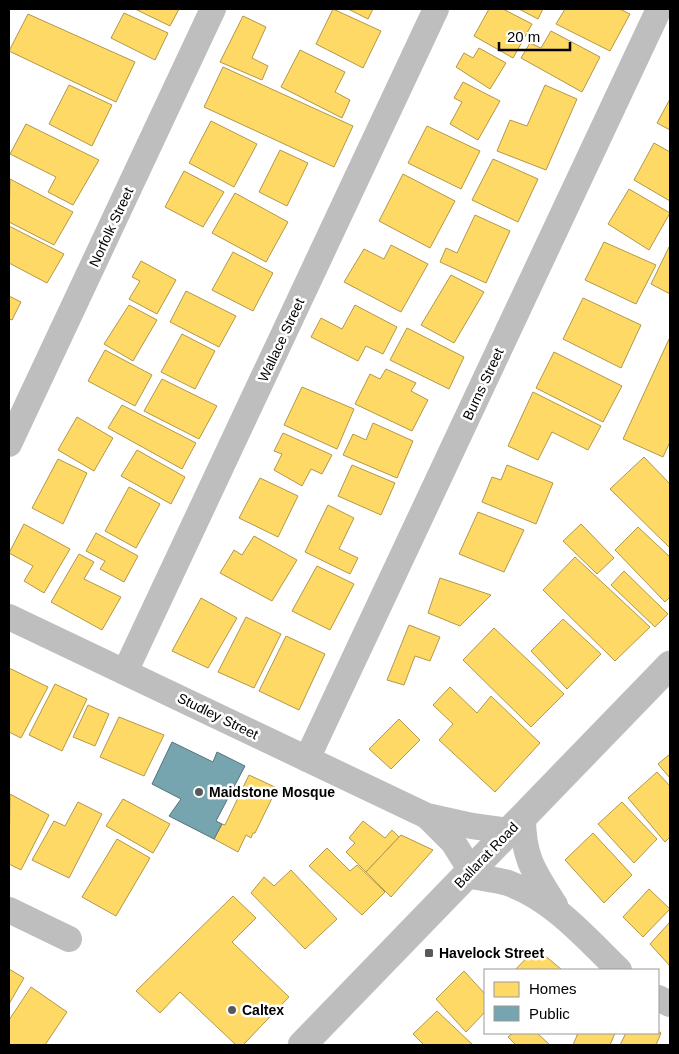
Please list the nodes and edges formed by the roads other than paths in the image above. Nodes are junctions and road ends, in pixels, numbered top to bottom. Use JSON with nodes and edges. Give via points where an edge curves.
{"nodes":[{"id":1,"x":212,"y":9,"type":"edge"},
{"id":2,"x":436,"y":9,"type":"edge"},
{"id":3,"x":659,"y":9,"type":"edge"},
{"id":4,"x":9,"y":444,"type":"edge"},
{"id":5,"x":9,"y":617,"type":"edge"},
{"id":6,"x":670,"y":665,"type":"edge"},
{"id":7,"x":125,"y":672,"type":"junction"},
{"id":8,"x":307,"y":759,"type":"junction"},
{"id":9,"x":428,"y":816,"type":"junction"},
{"id":10,"x":516,"y":824,"type":"junction"},
{"id":11,"x":469,"y":873,"type":"junction"},
{"id":12,"x":9,"y":910,"type":"edge"},
{"id":13,"x":559,"y":912,"type":"junction"},
{"id":14,"x":69,"y":939,"type":"dead end"},
{"id":15,"x":618,"y":969,"type":"edge"},
{"id":16,"x":302,"y":1045,"type":"edge"}],
"edges":[{"from":1,"to":4,"type":"street","name":"Norfolk Street"},
{"from":2,"to":7,"type":"street","name":"Wallace Street"},
{"from":3,"to":8,"type":"street","name":"Burns Street"},
{"from":5,"to":7,"type":"street","name":"Studley Street"},
{"from":6,"to":10,"type":"highway","name":"Ballarat Road"},
{"from":7,"to":8,"type":"street","name":"Studley Street"},
{"from":8,"to":9,"type":"street","name":"Studley Street"},
{"from":9,"to":10,"type":"street","name":"Studley Street","via":[[472,826]]},
{"from":9,"to":11,"type":"street","name":"Studley Street","via":[[453,842]]},
{"from":10,"to":11,"type":"highway","name":"Ballarat Road"},
{"from":10,"to":13,"type":"street","via":[[533,870]]},
{"from":11,"to":13,"type":"street","via":[[524,890]]},
{"from":11,"to":16,"type":"highway","name":"Ballarat Road"},
{"from":12,"to":14,"type":"street"},
{"from":13,"to":15,"type":"street"}]}
